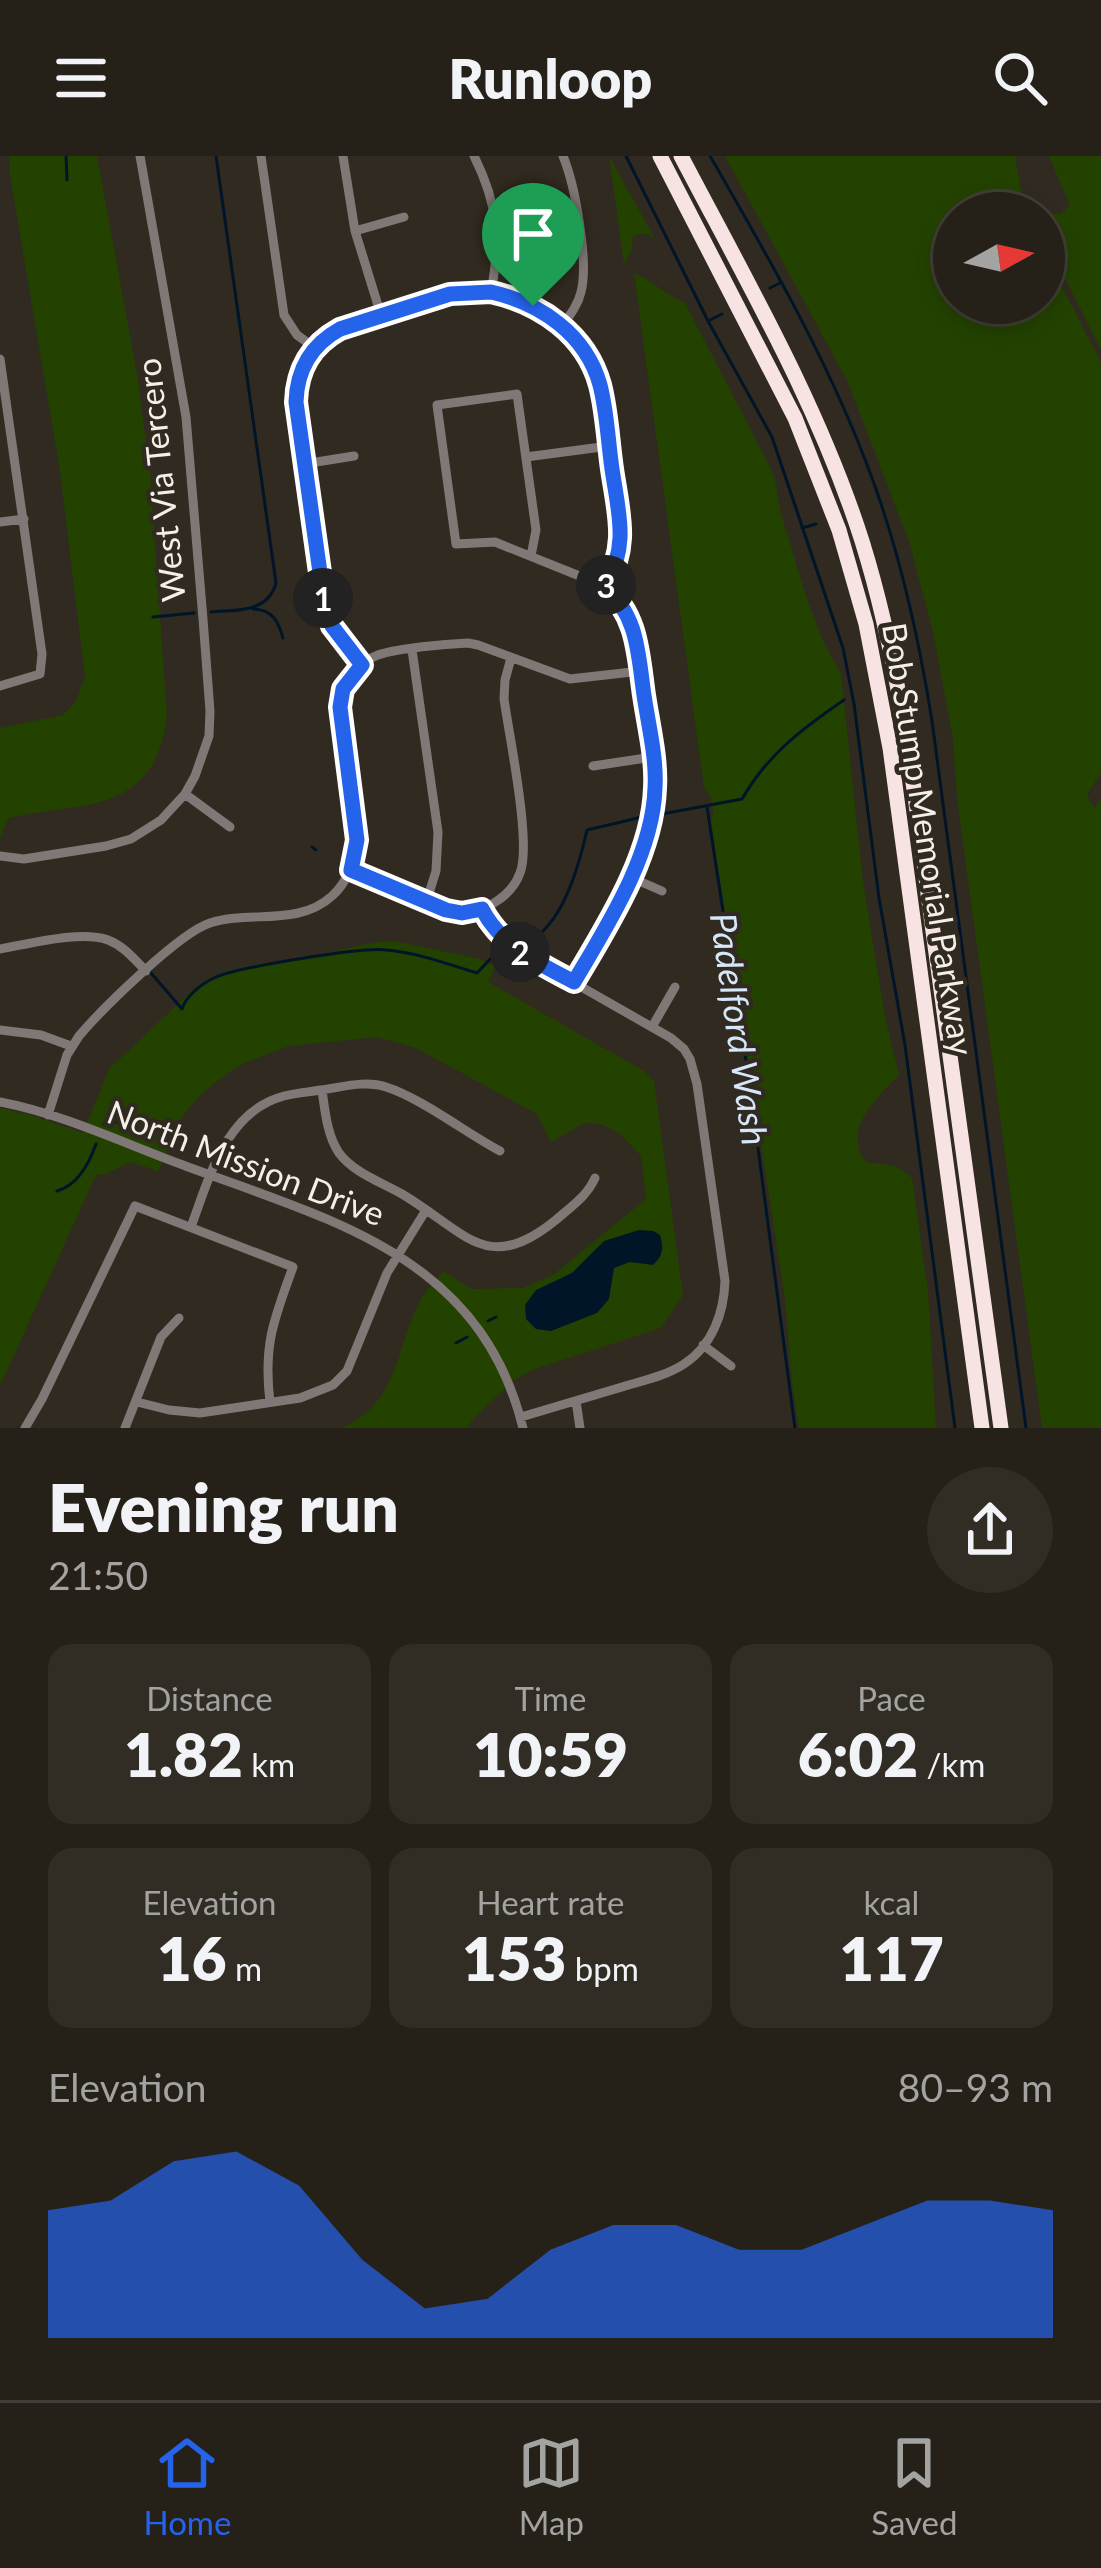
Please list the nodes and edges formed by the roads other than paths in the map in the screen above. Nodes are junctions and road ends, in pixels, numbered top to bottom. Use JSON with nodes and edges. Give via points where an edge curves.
{"nodes":[{"id":1,"x":140,"y":156,"type":"edge"},
{"id":2,"x":260,"y":156,"type":"edge"},
{"id":3,"x":343,"y":156,"type":"edge"},
{"id":4,"x":474,"y":156,"type":"edge"},
{"id":5,"x":563,"y":156,"type":"edge"},
{"id":6,"x":660,"y":156,"type":"edge"},
{"id":7,"x":681,"y":156,"type":"edge"},
{"id":8,"x":404,"y":217,"type":"dead end"},
{"id":9,"x":355,"y":231,"type":"junction"},
{"id":10,"x":491,"y":292,"type":"junction"},
{"id":11,"x":381,"y":315,"type":"junction"},
{"id":12,"x":562,"y":326,"type":"junction"},
{"id":13,"x":315,"y":348,"type":"junction"},
{"id":14,"x":0,"y":359,"type":"edge"},
{"id":15,"x":609,"y":446,"type":"junction"},
{"id":16,"x":354,"y":456,"type":"dead end"},
{"id":17,"x":526,"y":457,"type":"junction"},
{"id":18,"x":304,"y":464,"type":"junction"},
{"id":19,"x":24,"y":519,"type":"junction"},
{"id":20,"x":0,"y":522,"type":"edge"},
{"id":21,"x":531,"y":556,"type":"junction"},
{"id":22,"x":605,"y":588,"type":"junction"},
{"id":23,"x":412,"y":650,"type":"junction"},
{"id":24,"x":511,"y":658,"type":"junction"},
{"id":25,"x":362,"y":665,"type":"junction"},
{"id":26,"x":640,"y":671,"type":"junction"},
{"id":27,"x":0,"y":686,"type":"edge"},
{"id":28,"x":652,"y":758,"type":"junction"},
{"id":29,"x":593,"y":766,"type":"dead end"},
{"id":30,"x":185,"y":794,"type":"junction"},
{"id":31,"x":230,"y":827,"type":"dead end"},
{"id":32,"x":0,"y":856,"type":"edge"},
{"id":33,"x":351,"y":870,"type":"junction"},
{"id":34,"x":630,"y":877,"type":"junction"},
{"id":35,"x":662,"y":891,"type":"dead end"},
{"id":36,"x":426,"y":903,"type":"junction"},
{"id":37,"x":482,"y":909,"type":"junction"},
{"id":38,"x":0,"y":949,"type":"edge"},
{"id":39,"x":146,"y":971,"type":"junction"},
{"id":40,"x":574,"y":982,"type":"junction"},
{"id":41,"x":675,"y":987,"type":"dead end"},
{"id":42,"x":652,"y":1027,"type":"junction"},
{"id":43,"x":0,"y":1030,"type":"edge"},
{"id":44,"x":71,"y":1046,"type":"junction"},
{"id":45,"x":322,"y":1090,"type":"junction"},
{"id":46,"x":0,"y":1102,"type":"edge"},
{"id":47,"x":49,"y":1114,"type":"junction"},
{"id":48,"x":500,"y":1150,"type":"dead end"},
{"id":49,"x":210,"y":1175,"type":"junction"},
{"id":50,"x":595,"y":1178,"type":"dead end"},
{"id":51,"x":426,"y":1210,"type":"junction"},
{"id":52,"x":191,"y":1227,"type":"junction"},
{"id":53,"x":398,"y":1253,"type":"junction"},
{"id":54,"x":179,"y":1318,"type":"dead end"},
{"id":55,"x":703,"y":1345,"type":"junction"},
{"id":56,"x":731,"y":1366,"type":"dead end"},
{"id":57,"x":576,"y":1401,"type":"junction"},
{"id":58,"x":136,"y":1402,"type":"junction"},
{"id":59,"x":270,"y":1402,"type":"junction"},
{"id":60,"x":522,"y":1423,"type":"edge"},
{"id":61,"x":25,"y":1428,"type":"edge"},
{"id":62,"x":125,"y":1428,"type":"edge"},
{"id":63,"x":580,"y":1428,"type":"edge"},
{"id":64,"x":982,"y":1428,"type":"edge"},
{"id":65,"x":1001,"y":1428,"type":"edge"}],
"edges":[{"from":1,"to":30,"type":"street","name":"West Via Tercero","via":[[186,417],[210,711],[201,764]]},
{"from":2,"to":13,"type":"street","via":[[284,315]]},
{"from":3,"to":9,"type":"street"},
{"from":4,"to":10,"type":"street","via":[[495,214]]},
{"from":5,"to":12,"type":"street","via":[[584,268],[580,296]]},
{"from":6,"to":64,"type":"highway","name":"Bob Stump Memorial Parkway","via":[[795,418],[866,624]]},
{"from":7,"to":65,"type":"highway","name":"Bob Stump Memorial Parkway","via":[[820,430],[884,620]]},
{"from":8,"to":9,"type":"street"},
{"from":9,"to":11,"type":"street"},
{"from":10,"to":11,"type":"street","via":[[450,294]]},
{"from":10,"to":12,"type":"street"},
{"from":11,"to":13,"type":"street"},
{"from":12,"to":15,"type":"street","via":[[597,376]]},
{"from":13,"to":18,"type":"street","via":[[296,390]]},
{"from":14,"to":19,"type":"street"},
{"from":15,"to":17,"type":"street"},
{"from":15,"to":22,"type":"street","via":[[621,538]]},
{"from":16,"to":18,"type":"street"},
{"from":17,"to":21,"type":"street","via":[[536,530]]},
{"from":17,"to":21,"type":"street","via":[[517,394],[437,405],[456,544],[495,542]]},
{"from":18,"to":25,"type":"street","via":[[327,616]]},
{"from":19,"to":20,"type":"street"},
{"from":19,"to":27,"type":"street","via":[[40,674]]},
{"from":21,"to":22,"type":"street"},
{"from":22,"to":26,"type":"street","via":[[632,623]]},
{"from":23,"to":24,"type":"street","via":[[478,644]]},
{"from":23,"to":25,"type":"street"},
{"from":23,"to":36,"type":"street","via":[[438,832]]},
{"from":24,"to":26,"type":"street","via":[[570,679]]},
{"from":24,"to":37,"type":"street","via":[[503,699],[523,860],[513,884]]},
{"from":25,"to":33,"type":"street","via":[[340,707],[357,840]]},
{"from":26,"to":28,"type":"street"},
{"from":28,"to":29,"type":"street"},
{"from":28,"to":34,"type":"street","via":[[651,821]]},
{"from":30,"to":31,"type":"street"},
{"from":30,"to":32,"type":"street","via":[[131,839],[24,860]]},
{"from":33,"to":36,"type":"street"},
{"from":33,"to":39,"type":"street","via":[[315,908],[204,925]]},
{"from":34,"to":35,"type":"street"},
{"from":34,"to":40,"type":"street"},
{"from":36,"to":37,"type":"street"},
{"from":37,"to":40,"type":"street","via":[[505,942]]},
{"from":38,"to":39,"type":"street","via":[[99,938]]},
{"from":39,"to":44,"type":"street"},
{"from":40,"to":42,"type":"street"},
{"from":41,"to":42,"type":"street"},
{"from":42,"to":55,"type":"street","via":[[684,1049],[698,1084],[725,1281],[718,1323]]},
{"from":43,"to":44,"type":"street"},
{"from":44,"to":47,"type":"street"},
{"from":45,"to":48,"type":"street","via":[[389,1088]]},
{"from":45,"to":49,"type":"street","via":[[281,1096],[246,1116]]},
{"from":45,"to":51,"type":"street","via":[[343,1158]]},
{"from":46,"to":47,"type":"street","name":"North Mission Drive"},
{"from":47,"to":49,"type":"street","name":"North Mission Drive"},
{"from":49,"to":52,"type":"street"},
{"from":49,"to":53,"type":"street","name":"North Mission Drive"},
{"from":50,"to":51,"type":"street","via":[[579,1201],[515,1245],[473,1241]]},
{"from":51,"to":53,"type":"street"},
{"from":52,"to":59,"type":"street","via":[[293,1267],[268,1341]]},
{"from":52,"to":61,"type":"street","via":[[135,1205]]},
{"from":53,"to":59,"type":"street","via":[[347,1371],[321,1391]]},
{"from":53,"to":60,"type":"street","name":"North Mission Drive","via":[[472,1323]]},
{"from":54,"to":58,"type":"street","via":[[161,1337]]},
{"from":55,"to":56,"type":"street"},
{"from":55,"to":57,"type":"street","via":[[670,1372]]},
{"from":57,"to":60,"type":"street"},
{"from":57,"to":63,"type":"street"},
{"from":58,"to":59,"type":"street","via":[[200,1413]]},
{"from":58,"to":62,"type":"street"}]}
